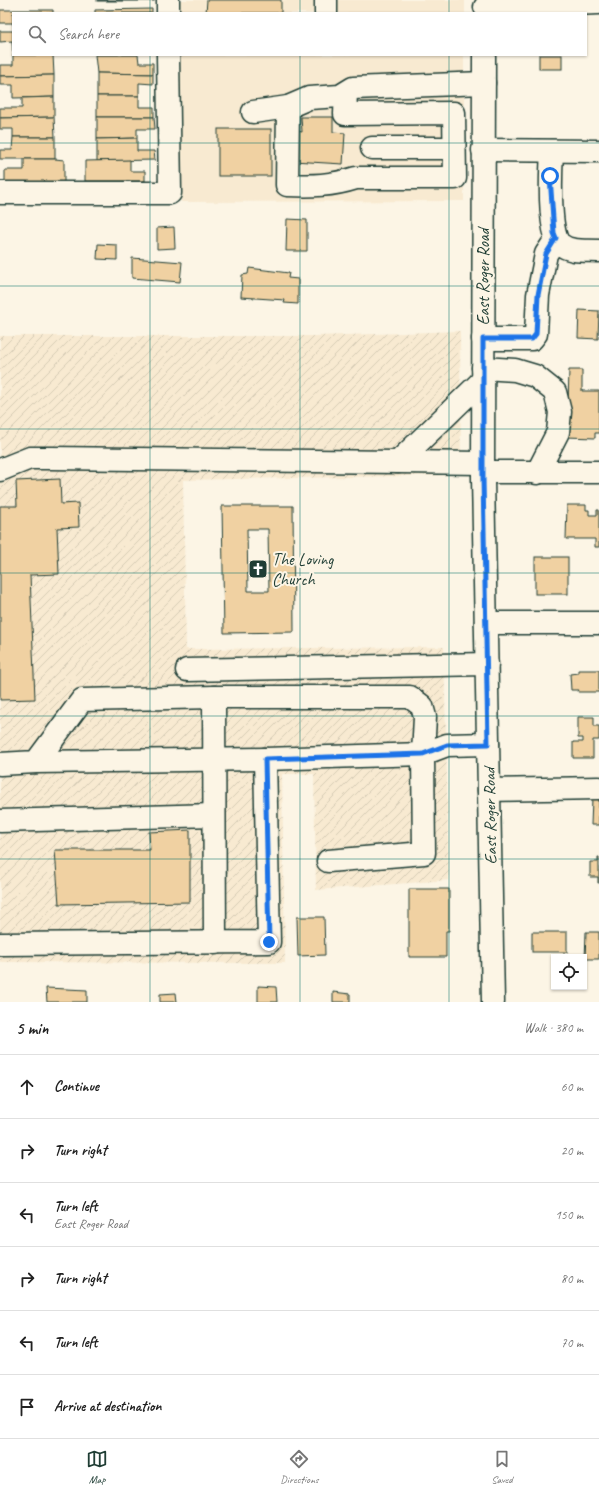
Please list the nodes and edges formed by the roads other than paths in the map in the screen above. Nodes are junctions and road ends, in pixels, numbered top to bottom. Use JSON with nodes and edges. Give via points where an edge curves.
{"nodes":[{"id":1,"x":168,"y":0,"type":"edge"},
{"id":2,"x":326,"y":0,"type":"edge"},
{"id":3,"x":599,"y":3,"type":"edge"},
{"id":4,"x":485,"y":7,"type":"edge"},
{"id":5,"x":168,"y":12,"type":"edge"},
{"id":6,"x":326,"y":12,"type":"edge"},
{"id":7,"x":168,"y":56,"type":"edge"},
{"id":8,"x":484,"y":56,"type":"edge"},
{"id":9,"x":484,"y":83,"type":"junction"},
{"id":10,"x":346,"y":93,"type":"junction"},
{"id":11,"x":288,"y":107,"type":"junction"},
{"id":12,"x":252,"y":112,"type":"dead end"},
{"id":13,"x":371,"y":114,"type":"junction"},
{"id":14,"x":372,"y":148,"type":"junction"},
{"id":15,"x":454,"y":148,"type":"junction"},
{"id":16,"x":483,"y":150,"type":"junction"},
{"id":17,"x":552,"y":151,"type":"junction"},
{"id":18,"x":599,"y":152,"type":"edge"},
{"id":19,"x":372,"y":178,"type":"junction"},
{"id":20,"x":0,"y":193,"type":"edge"},
{"id":21,"x":556,"y":238,"type":"junction"},
{"id":22,"x":599,"y":251,"type":"edge"},
{"id":23,"x":483,"y":339,"type":"junction"},
{"id":24,"x":483,"y":374,"type":"junction"},
{"id":25,"x":398,"y":462,"type":"junction"},
{"id":26,"x":483,"y":468,"type":"junction"},
{"id":27,"x":0,"y":470,"type":"edge"},
{"id":28,"x":537,"y":472,"type":"junction"},
{"id":29,"x":599,"y":472,"type":"edge"},
{"id":30,"x":486,"y":623,"type":"junction"},
{"id":31,"x":599,"y":623,"type":"edge"},
{"id":32,"x":487,"y":664,"type":"junction"},
{"id":33,"x":187,"y":670,"type":"dead end"},
{"id":34,"x":214,"y":697,"type":"junction"},
{"id":35,"x":488,"y":744,"type":"junction"},
{"id":36,"x":423,"y":754,"type":"junction"},
{"id":37,"x":265,"y":759,"type":"junction"},
{"id":38,"x":214,"y":760,"type":"junction"},
{"id":39,"x":36,"y":762,"type":"junction"},
{"id":40,"x":0,"y":764,"type":"edge"},
{"id":41,"x":599,"y":788,"type":"edge"},
{"id":42,"x":489,"y":790,"type":"junction"},
{"id":43,"x":214,"y":815,"type":"junction"},
{"id":44,"x":0,"y":821,"type":"edge"},
{"id":45,"x":328,"y":861,"type":"dead end"},
{"id":46,"x":215,"y":943,"type":"junction"},
{"id":47,"x":0,"y":944,"type":"edge"},
{"id":48,"x":493,"y":1002,"type":"edge"}],
"edges":[{"from":1,"to":5,"type":"street"},
{"from":2,"to":6,"type":"street"},
{"from":3,"to":4,"type":"street"},
{"from":7,"to":20,"type":"street","via":[[170,193]]},
{"from":8,"to":9,"type":"street","name":"East Roger Road"},
{"from":9,"to":10,"type":"street","via":[[354,88]]},
{"from":9,"to":16,"type":"street","name":"East Roger Road"},
{"from":10,"to":11,"type":"street","via":[[340,96],[309,98]]},
{"from":10,"to":13,"type":"street","via":[[345,114]]},
{"from":11,"to":12,"type":"street"},
{"from":11,"to":19,"type":"street","via":[[287,185],[319,186],[356,178]]},
{"from":13,"to":14,"type":"street"},
{"from":13,"to":15,"type":"street","via":[[454,113]]},
{"from":14,"to":15,"type":"street"},
{"from":14,"to":19,"type":"street"},
{"from":15,"to":19,"type":"street","via":[[455,178]]},
{"from":16,"to":17,"type":"street"},
{"from":16,"to":23,"type":"street","name":"East Roger Road"},
{"from":17,"to":18,"type":"street"},
{"from":17,"to":21,"type":"street","via":[[550,176]]},
{"from":21,"to":22,"type":"street","via":[[560,244],[572,250]]},
{"from":21,"to":23,"type":"street","via":[[546,254],[538,295],[536,334],[532,339]]},
{"from":23,"to":24,"type":"street","name":"East Roger Road"},
{"from":24,"to":25,"type":"street"},
{"from":24,"to":26,"type":"street","name":"East Roger Road"},
{"from":24,"to":28,"type":"street","via":[[515,370],[535,376],[555,392],[560,412],[558,432]]},
{"from":25,"to":26,"type":"street"},
{"from":25,"to":27,"type":"street","via":[[30,458]]},
{"from":26,"to":28,"type":"street"},
{"from":26,"to":30,"type":"street","name":"East Roger Road"},
{"from":28,"to":29,"type":"street"},
{"from":30,"to":31,"type":"street"},
{"from":30,"to":32,"type":"street","name":"East Roger Road"},
{"from":32,"to":33,"type":"street"},
{"from":32,"to":35,"type":"street","name":"East Roger Road"},
{"from":34,"to":36,"type":"street","via":[[410,697],[422,706],[425,718]]},
{"from":34,"to":38,"type":"street"},
{"from":34,"to":39,"type":"street","via":[[82,700]]},
{"from":35,"to":36,"type":"street","via":[[447,745]]},
{"from":35,"to":42,"type":"street","name":"East Roger Road"},
{"from":36,"to":37,"type":"street"},
{"from":36,"to":45,"type":"street","via":[[424,853]]},
{"from":37,"to":38,"type":"street"},
{"from":37,"to":46,"type":"street","via":[[269,942]]},
{"from":38,"to":39,"type":"street"},
{"from":38,"to":43,"type":"street"},
{"from":39,"to":40,"type":"street"},
{"from":41,"to":42,"type":"street"},
{"from":42,"to":48,"type":"street","name":"East Roger Road"},
{"from":43,"to":44,"type":"street"},
{"from":43,"to":46,"type":"street"},
{"from":46,"to":47,"type":"street"}]}
